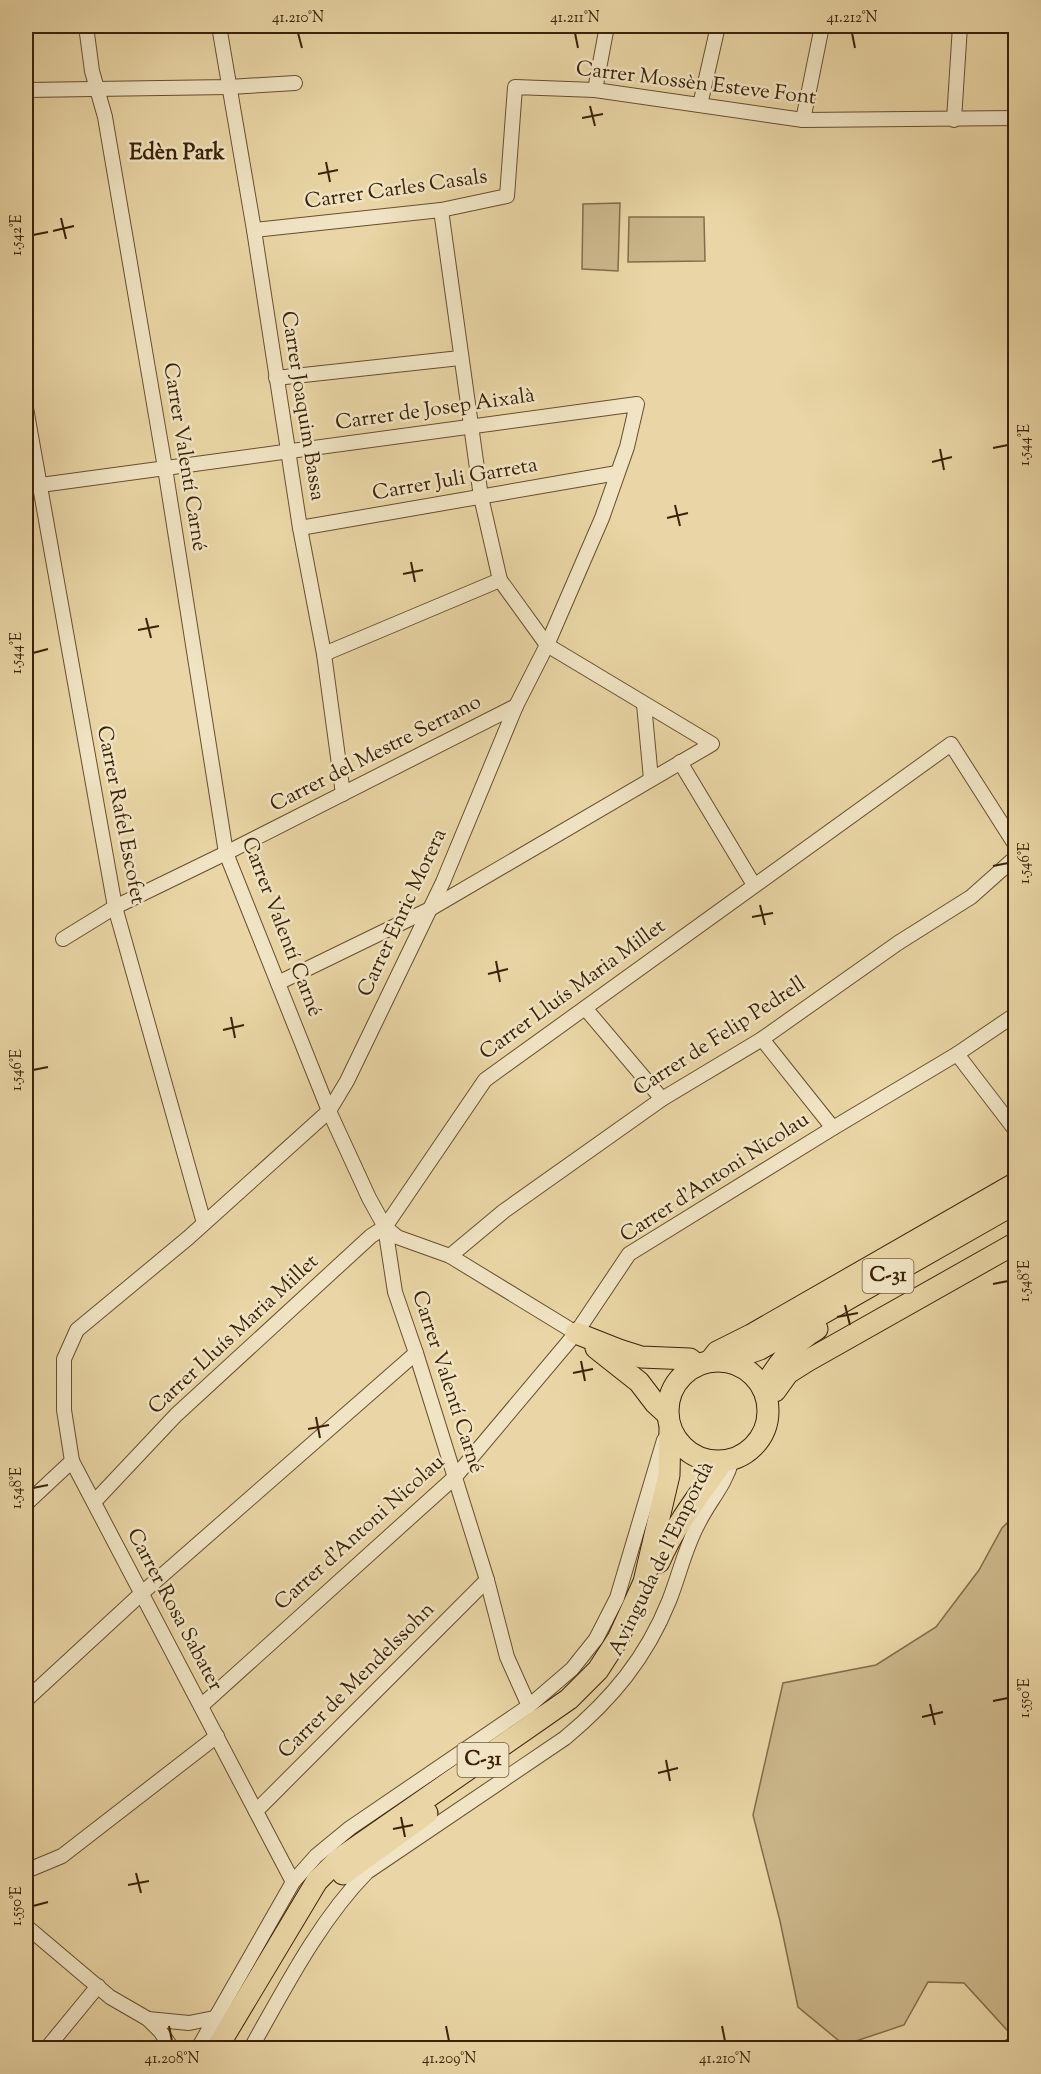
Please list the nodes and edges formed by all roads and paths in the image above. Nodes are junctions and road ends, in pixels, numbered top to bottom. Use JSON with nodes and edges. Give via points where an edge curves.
{"nodes":[{"id":1,"x":86,"y":26,"type":"edge"},
{"id":2,"x":219,"y":26,"type":"edge"},
{"id":3,"x":607,"y":26,"type":"edge"},
{"id":4,"x":718,"y":26,"type":"edge"},
{"id":5,"x":822,"y":26,"type":"edge"},
{"id":6,"x":960,"y":26,"type":"edge"},
{"id":7,"x":295,"y":83,"type":"dead end"},
{"id":8,"x":229,"y":87,"type":"junction"},
{"id":9,"x":515,"y":87,"type":"joint"},
{"id":10,"x":97,"y":88,"type":"junction"},
{"id":11,"x":26,"y":90,"type":"edge"},
{"id":12,"x":595,"y":90,"type":"junction"},
{"id":13,"x":700,"y":105,"type":"junction"},
{"id":14,"x":1016,"y":118,"type":"edge"},
{"id":15,"x":803,"y":120,"type":"junction"},
{"id":16,"x":954,"y":120,"type":"junction"},
{"id":17,"x":441,"y":210,"type":"junction"},
{"id":18,"x":254,"y":230,"type":"junction"},
{"id":19,"x":460,"y":358,"type":"junction"},
{"id":20,"x":276,"y":378,"type":"junction"},
{"id":21,"x":637,"y":404,"type":"joint"},
{"id":22,"x":26,"y":408,"type":"edge"},
{"id":23,"x":471,"y":426,"type":"junction"},
{"id":24,"x":287,"y":451,"type":"junction"},
{"id":25,"x":165,"y":468,"type":"junction"},
{"id":26,"x":617,"y":473,"type":"junction"},
{"id":27,"x":32,"y":486,"type":"edge"},
{"id":28,"x":481,"y":497,"type":"junction"},
{"id":29,"x":300,"y":528,"type":"junction"},
{"id":30,"x":500,"y":580,"type":"junction"},
{"id":31,"x":547,"y":645,"type":"junction"},
{"id":32,"x":324,"y":654,"type":"junction"},
{"id":33,"x":644,"y":704,"type":"junction"},
{"id":34,"x":516,"y":706,"type":"junction"},
{"id":35,"x":680,"y":762,"type":"junction"},
{"id":36,"x":651,"y":779,"type":"junction"},
{"id":37,"x":343,"y":794,"type":"junction"},
{"id":38,"x":1016,"y":846,"type":"edge"},
{"id":39,"x":226,"y":853,"type":"junction"},
{"id":40,"x":1016,"y":857,"type":"edge"},
{"id":41,"x":754,"y":885,"type":"junction"},
{"id":42,"x":115,"y":908,"type":"junction"},
{"id":43,"x":430,"y":909,"type":"junction"},
{"id":44,"x":63,"y":939,"type":"dead end"},
{"id":45,"x":278,"y":983,"type":"junction"},
{"id":46,"x":585,"y":1008,"type":"junction"},
{"id":47,"x":1016,"y":1014,"type":"edge"},
{"id":48,"x":762,"y":1039,"type":"junction"},
{"id":49,"x":957,"y":1054,"type":"junction"},
{"id":50,"x":662,"y":1099,"type":"junction"},
{"id":51,"x":329,"y":1110,"type":"junction"},
{"id":52,"x":833,"y":1128,"type":"junction"},
{"id":53,"x":1016,"y":1131,"type":"edge"},
{"id":54,"x":1016,"y":1183,"type":"edge"},
{"id":55,"x":1016,"y":1203,"type":"edge"},
{"id":56,"x":1016,"y":1215,"type":"edge"},
{"id":57,"x":204,"y":1223,"type":"junction"},
{"id":58,"x":385,"y":1227,"type":"junction"},
{"id":59,"x":1016,"y":1243,"type":"edge"},
{"id":60,"x":450,"y":1256,"type":"junction"},
{"id":61,"x":576,"y":1333,"type":"junction"},
{"id":62,"x":70,"y":1346,"type":"joint"},
{"id":63,"x":416,"y":1353,"type":"junction"},
{"id":64,"x":711,"y":1362,"type":"junction"},
{"id":65,"x":766,"y":1397,"type":"junction"},
{"id":66,"x":669,"y":1422,"type":"junction"},
{"id":67,"x":72,"y":1461,"type":"junction"},
{"id":68,"x":727,"y":1461,"type":"junction"},
{"id":69,"x":455,"y":1477,"type":"junction"},
{"id":70,"x":94,"y":1502,"type":"junction"},
{"id":71,"x":26,"y":1504,"type":"edge"},
{"id":72,"x":487,"y":1580,"type":"junction"},
{"id":73,"x":142,"y":1593,"type":"junction"},
{"id":74,"x":26,"y":1700,"type":"edge"},
{"id":75,"x":201,"y":1706,"type":"junction"},
{"id":76,"x":529,"y":1706,"type":"junction"},
{"id":77,"x":217,"y":1736,"type":"junction"},
{"id":78,"x":256,"y":1811,"type":"junction"},
{"id":79,"x":26,"y":1871,"type":"edge"},
{"id":80,"x":293,"y":1882,"type":"junction"},
{"id":81,"x":26,"y":1926,"type":"edge"},
{"id":82,"x":98,"y":1986,"type":"junction"},
{"id":83,"x":214,"y":2018,"type":"junction"},
{"id":84,"x":148,"y":2019,"type":"junction"},
{"id":85,"x":1016,"y":2043,"type":"edge"},
{"id":86,"x":209,"y":2047,"type":"edge"},
{"id":87,"x":47,"y":2049,"type":"edge"},
{"id":88,"x":172,"y":2049,"type":"edge"},
{"id":89,"x":230,"y":2049,"type":"edge"},
{"id":90,"x":252,"y":2049,"type":"edge"},
{"id":91,"x":1007,"y":2049,"type":"edge"}],
"edges":[{"from":1,"to":10,"type":"street","name":"Carrer Valentí Carné"},
{"from":2,"to":8,"type":"street","name":"Carrer Joaquim Bassa"},
{"from":3,"to":12,"type":"street"},
{"from":4,"to":13,"type":"street"},
{"from":5,"to":15,"type":"street"},
{"from":6,"to":16,"type":"street"},
{"from":7,"to":8,"type":"street"},
{"from":8,"to":10,"type":"street"},
{"from":8,"to":18,"type":"street","name":"Carrer Joaquim Bassa"},
{"from":9,"to":12,"type":"street","name":"Carrer Mossèn Esteve Font"},
{"from":9,"to":17,"type":"street","name":"Carrer Carles Casals","via":[[507,196]]},
{"from":10,"to":11,"type":"street"},
{"from":10,"to":25,"type":"street","name":"Carrer Valentí Carné"},
{"from":12,"to":13,"type":"street","name":"Carrer Mossèn Esteve Font"},
{"from":13,"to":15,"type":"street","name":"Carrer Mossèn Esteve Font"},
{"from":14,"to":16,"type":"street","name":"Carrer Mossèn Esteve Font"},
{"from":15,"to":16,"type":"street","name":"Carrer Mossèn Esteve Font"},
{"from":17,"to":18,"type":"street","name":"Carrer Carles Casals"},
{"from":17,"to":19,"type":"street"},
{"from":18,"to":20,"type":"street","name":"Carrer Joaquim Bassa"},
{"from":19,"to":20,"type":"street"},
{"from":19,"to":23,"type":"street"},
{"from":20,"to":24,"type":"street","name":"Carrer Joaquim Bassa"},
{"from":21,"to":23,"type":"street","name":"Carrer de Josep Aixalà"},
{"from":21,"to":26,"type":"street","name":"Carrer Enric Morera"},
{"from":22,"to":27,"type":"street","name":"Carrer Rafel Escofet"},
{"from":23,"to":24,"type":"street","name":"Carrer de Josep Aixalà"},
{"from":23,"to":28,"type":"street"},
{"from":24,"to":25,"type":"street","name":"Carrer de Josep Aixalà"},
{"from":24,"to":29,"type":"street","name":"Carrer Joaquim Bassa"},
{"from":25,"to":27,"type":"street","name":"Carrer de Josep Aixalà"},
{"from":25,"to":39,"type":"street","name":"Carrer Valentí Carné"},
{"from":26,"to":28,"type":"street","name":"Carrer Juli Garreta"},
{"from":26,"to":31,"type":"street","name":"Carrer Enric Morera","via":[[602,518]]},
{"from":27,"to":42,"type":"street","name":"Carrer Rafel Escofet"},
{"from":28,"to":29,"type":"street","name":"Carrer Juli Garreta"},
{"from":28,"to":30,"type":"street"},
{"from":29,"to":32,"type":"street","name":"Carrer Joaquim Bassa"},
{"from":30,"to":31,"type":"street"},
{"from":30,"to":32,"type":"street"},
{"from":31,"to":33,"type":"street"},
{"from":31,"to":34,"type":"street","name":"Carrer Enric Morera"},
{"from":32,"to":37,"type":"street","name":"Carrer Joaquim Bassa"},
{"from":33,"to":35,"type":"street","via":[[712,744]]},
{"from":33,"to":36,"type":"street"},
{"from":34,"to":37,"type":"street","name":"Carrer del Mestre Serrano"},
{"from":34,"to":43,"type":"street","name":"Carrer Enric Morera"},
{"from":35,"to":36,"type":"street"},
{"from":35,"to":41,"type":"street"},
{"from":36,"to":43,"type":"street"},
{"from":37,"to":39,"type":"street","name":"Carrer del Mestre Serrano"},
{"from":38,"to":41,"type":"street","name":"Carrer Lluís Maria Millet","via":[[951,744]]},
{"from":39,"to":42,"type":"street","name":"Carrer del Mestre Serrano"},
{"from":39,"to":45,"type":"street","name":"Carrer Valentí Carné"},
{"from":40,"to":48,"type":"street","name":"Carrer de Felip Pedrell","via":[[970,897]]},
{"from":41,"to":46,"type":"street","name":"Carrer Lluís Maria Millet"},
{"from":42,"to":44,"type":"street","name":"Carrer del Mestre Serrano"},
{"from":42,"to":57,"type":"street","name":"Carrer Rafel Escofet"},
{"from":43,"to":45,"type":"street"},
{"from":43,"to":51,"type":"street","name":"Carrer Enric Morera","via":[[347,1081]]},
{"from":45,"to":51,"type":"street","name":"Carrer Valentí Carné"},
{"from":46,"to":50,"type":"street"},
{"from":46,"to":58,"type":"street","name":"Carrer Lluís Maria Millet","via":[[485,1080]]},
{"from":47,"to":49,"type":"street","name":"Carrer d'Antoni Nicolau"},
{"from":48,"to":50,"type":"street","name":"Carrer de Felip Pedrell"},
{"from":48,"to":52,"type":"street"},
{"from":49,"to":52,"type":"street","name":"Carrer d'Antoni Nicolau"},
{"from":49,"to":53,"type":"street"},
{"from":50,"to":60,"type":"street","name":"Carrer de Felip Pedrell","via":[[504,1210]]},
{"from":51,"to":57,"type":"street","name":"Carrer Enric Morera"},
{"from":51,"to":58,"type":"street","name":"Carrer Valentí Carné"},
{"from":52,"to":61,"type":"street","name":"Carrer d'Antoni Nicolau","via":[[629,1254]]},
{"from":54,"to":64,"type":"main road","via":[[717,1352]]},
{"from":55,"to":64,"type":"main road","number":"C-31","via":[[760,1349]]},
{"from":56,"to":65,"type":"main road","number":"C-31","via":[[805,1336],[777,1365]]},
{"from":57,"to":62,"type":"street","name":"Carrer Enric Morera","via":[[77,1330]]},
{"from":58,"to":60,"type":"street","via":[[397,1237]]},
{"from":58,"to":63,"type":"street","name":"Carrer Valentí Carné","via":[[395,1292]]},
{"from":58,"to":70,"type":"street","name":"Carrer Lluís Maria Millet","via":[[176,1415]]},
{"from":59,"to":65,"type":"main road","via":[[788,1373]]},
{"from":60,"to":61,"type":"street"},
{"from":61,"to":64,"type":"main road","via":[[641,1357]]},
{"from":61,"to":66,"type":"main road","via":[[639,1382]]},
{"from":61,"to":69,"type":"street","name":"Carrer d'Antoni Nicolau"},
{"from":62,"to":67,"type":"street","name":"Carrer Rosa Sabater","via":[[64,1359],[64,1410]]},
{"from":63,"to":69,"type":"street","name":"Carrer Valentí Carné"},
{"from":63,"to":73,"type":"street"},
{"from":64,"to":65,"type":"main road","via":[[741,1366],[754,1376]]},
{"from":64,"to":66,"type":"main road","number":"C-31","via":[[680,1377],[670,1394]]},
{"from":65,"to":68,"type":"main road","number":"C-31","via":[[766,1426],[756,1445]]},
{"from":66,"to":68,"type":"main road","via":[[679,1444],[691,1454],[706,1461]]},
{"from":66,"to":76,"type":"street","via":[[617,1598],[596,1639],[572,1669]]},
{"from":66,"to":86,"type":"main road","number":"C-31","via":[[669,1475],[644,1582],[618,1639],[598,1670],[569,1698],[391,1821],[316,1881]]},
{"from":67,"to":70,"type":"street","name":"Carrer Rosa Sabater"},
{"from":67,"to":71,"type":"street"},
{"from":68,"to":89,"type":"main road","number":"C-31","via":[[692,1502],[670,1538],[618,1660],[580,1703],[325,1887]]},
{"from":68,"to":90,"type":"street","name":"Avinguda de l'Empordà","via":[[728,1477],[697,1525],[664,1611],[637,1664],[616,1691],[566,1738],[368,1872],[346,1893],[323,1925]]},
{"from":69,"to":72,"type":"street","name":"Carrer Valentí Carné"},
{"from":69,"to":75,"type":"street","name":"Carrer d'Antoni Nicolau"},
{"from":70,"to":73,"type":"street","name":"Carrer Rosa Sabater"},
{"from":72,"to":76,"type":"street","name":"Carrer Valentí Carné","via":[[507,1657]]},
{"from":72,"to":78,"type":"street","name":"Carrer de Mendelssohn"},
{"from":73,"to":74,"type":"street"},
{"from":73,"to":75,"type":"street","name":"Carrer Rosa Sabater"},
{"from":75,"to":77,"type":"street","name":"Carrer Rosa Sabater"},
{"from":76,"to":80,"type":"street","via":[[350,1828],[316,1856]]},
{"from":77,"to":78,"type":"street","name":"Carrer Rosa Sabater"},
{"from":77,"to":79,"type":"street","via":[[62,1856]]},
{"from":78,"to":80,"type":"street","name":"Carrer Rosa Sabater"},
{"from":80,"to":83,"type":"street"},
{"from":81,"to":82,"type":"street"},
{"from":82,"to":84,"type":"street"},
{"from":82,"to":87,"type":"street"},
{"from":83,"to":84,"type":"street","via":[[189,2023]]},
{"from":83,"to":86,"type":"street"},
{"from":84,"to":88,"type":"street"},
{"from":85,"to":91,"type":"street"}]}
